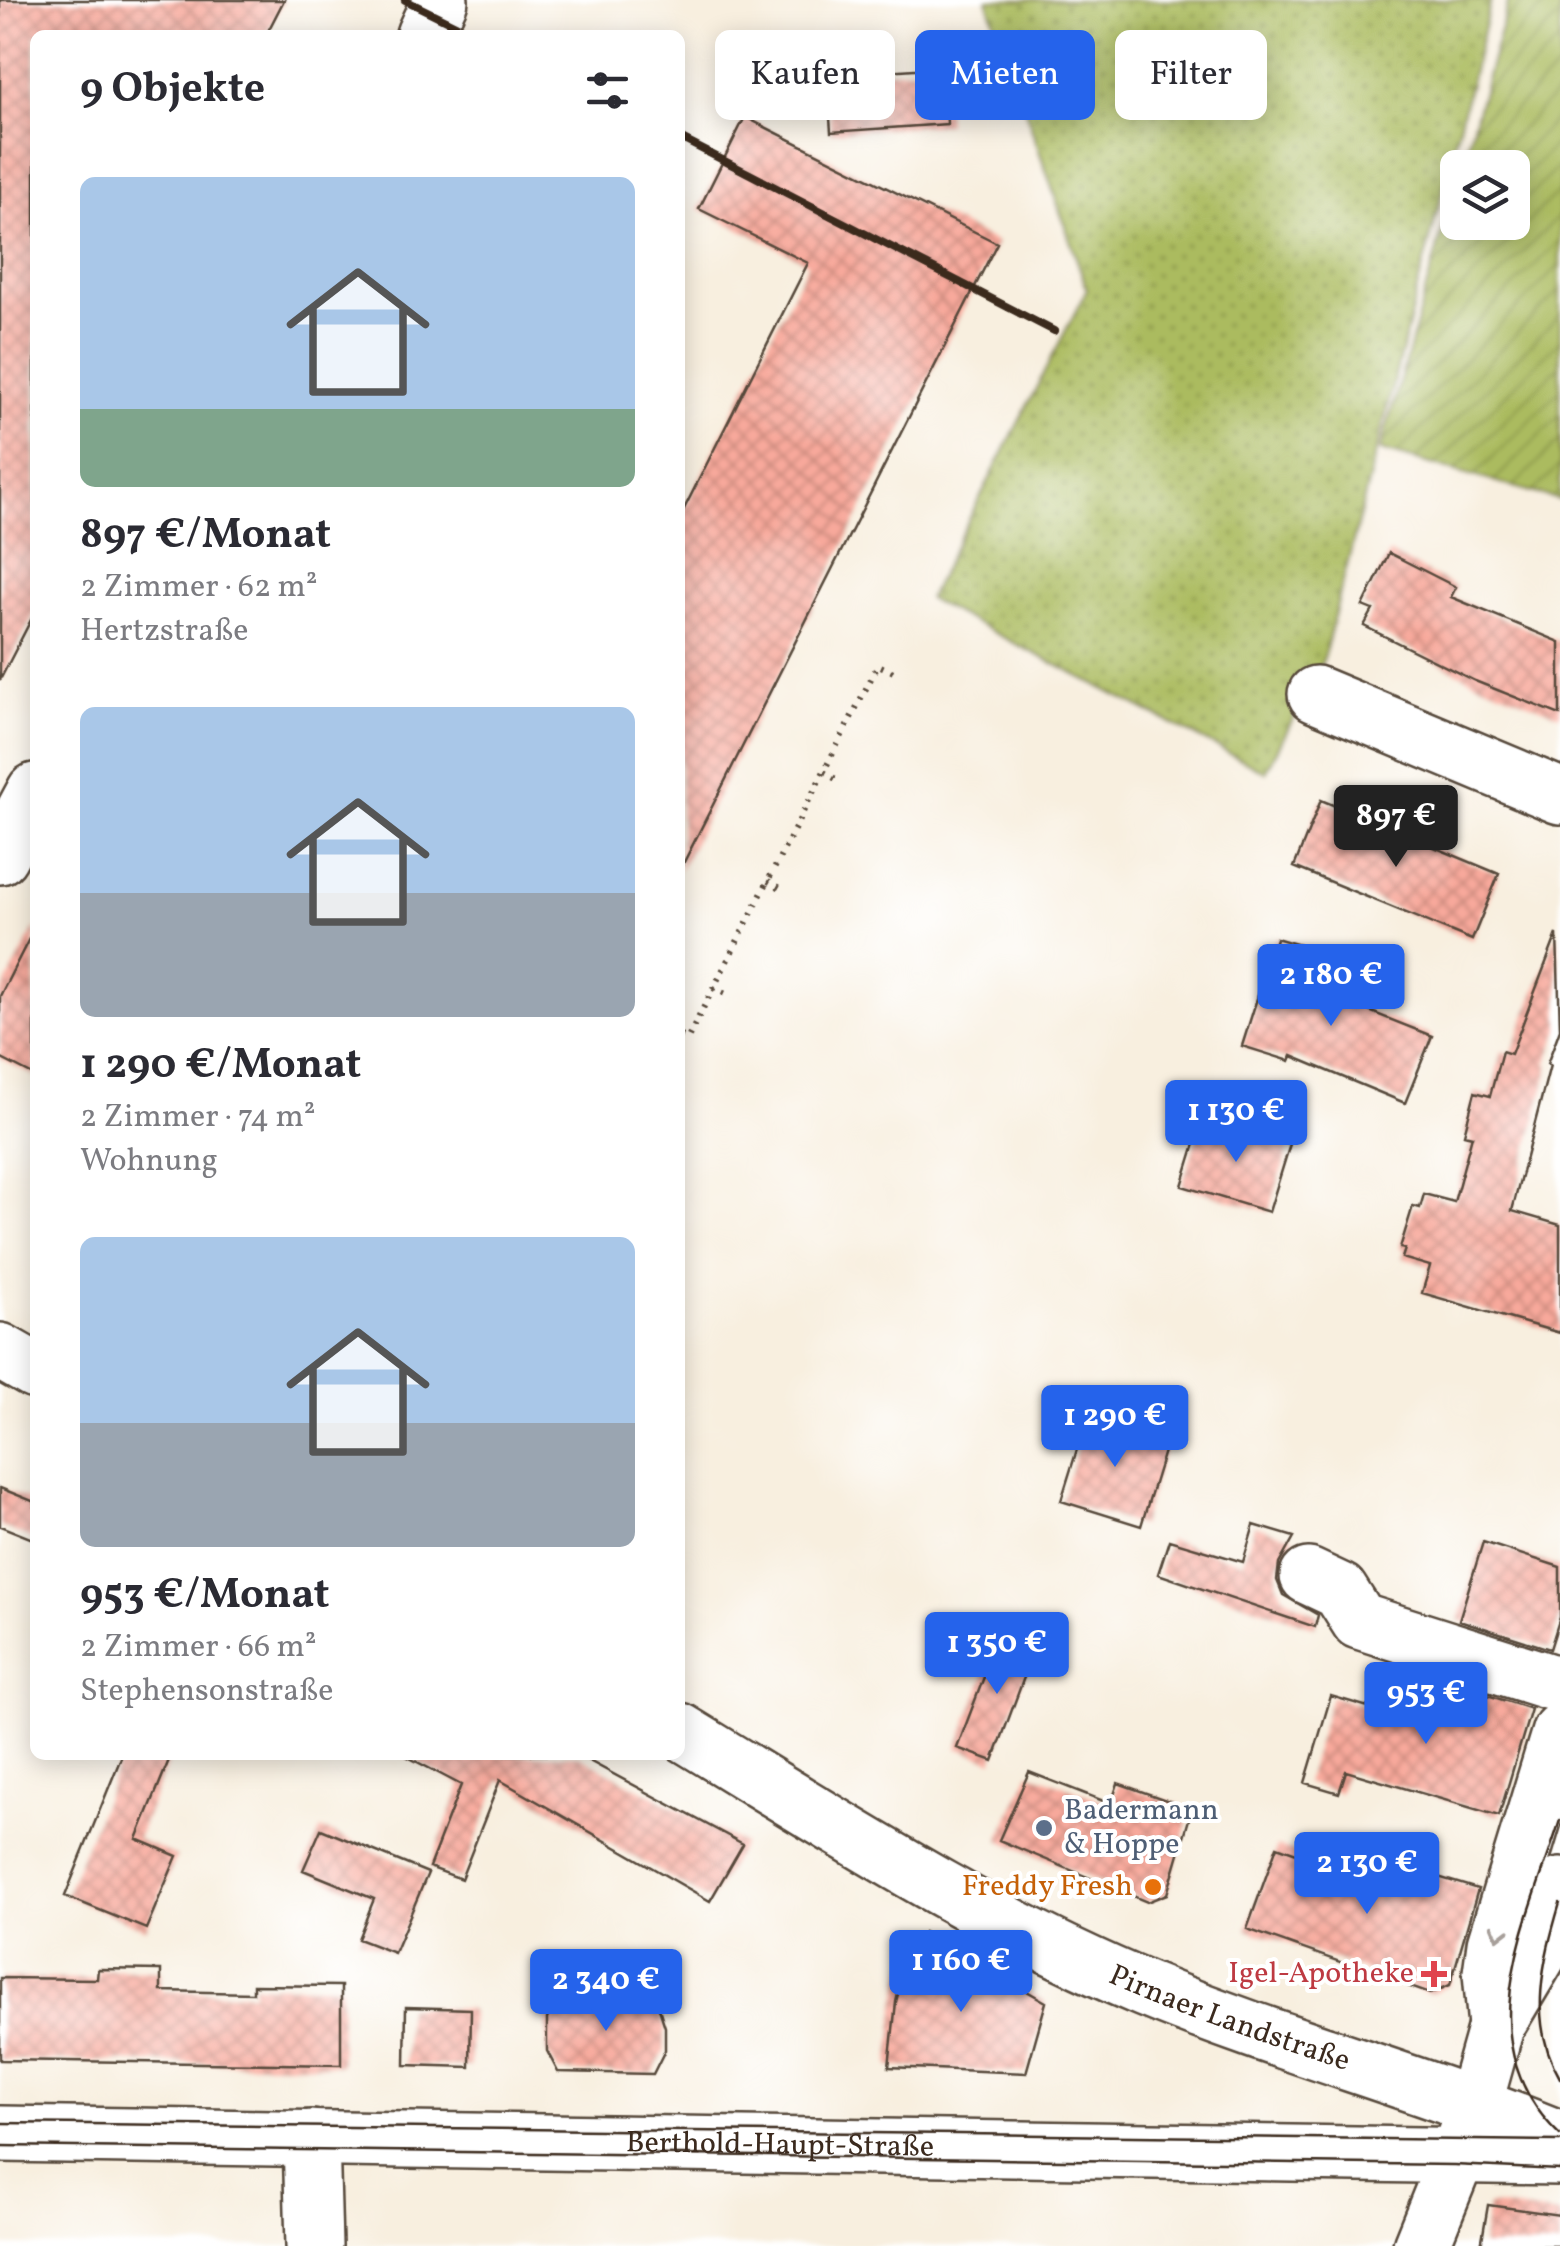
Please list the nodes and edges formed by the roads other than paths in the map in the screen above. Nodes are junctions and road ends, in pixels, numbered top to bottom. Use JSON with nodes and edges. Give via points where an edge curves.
{"nodes":[{"id":1,"x":440,"y":0,"type":"edge"},
{"id":2,"x":426,"y":30,"type":"edge"},
{"id":3,"x":1316,"y":694,"type":"dead end"},
{"id":4,"x":1560,"y":796,"type":"edge"},
{"id":5,"x":30,"y":807,"type":"edge"},
{"id":6,"x":14,"y":854,"type":"edge"},
{"id":7,"x":1308,"y":1576,"type":"dead end"},
{"id":8,"x":1560,"y":1685,"type":"edge"},
{"id":9,"x":1560,"y":1731,"type":"edge"},
{"id":10,"x":685,"y":1734,"type":"edge"},
{"id":11,"x":1560,"y":1886,"type":"edge"},
{"id":12,"x":1496,"y":2026,"type":"junction"},
{"id":13,"x":1560,"y":2111,"type":"edge"},
{"id":14,"x":1467,"y":2128,"type":"junction"},
{"id":15,"x":0,"y":2134,"type":"edge"},
{"id":16,"x":311,"y":2138,"type":"junction"},
{"id":17,"x":1560,"y":2139,"type":"edge"},
{"id":18,"x":1560,"y":2158,"type":"edge"},
{"id":19,"x":314,"y":2246,"type":"edge"},
{"id":20,"x":1422,"y":2246,"type":"edge"}],
"edges":[{"from":1,"to":2,"type":"street"},
{"from":3,"to":4,"type":"street"},
{"from":5,"to":6,"type":"street"},
{"from":7,"to":8,"type":"street","via":[[1340,1590],[1359,1622]]},
{"from":9,"to":12,"type":"street","one_way":true,"via":[[1495,1944]]},
{"from":10,"to":14,"type":"street","name":"Pirnaer Landstraße","via":[[926,1881],[1127,1980],[1336,2061]]},
{"from":11,"to":12,"type":"street","via":[[1542,1949]]},
{"from":12,"to":14,"type":"street"},
{"from":13,"to":14,"type":"street","name":"Pirnaer Landstraße"},
{"from":14,"to":16,"type":"street","name":"Berthold-Haupt-Straße"},
{"from":14,"to":17,"type":"street","name":"Pirnaer Landstraße"},
{"from":14,"to":18,"type":"street","name":"Berthold-Haupt-Straße"},
{"from":14,"to":20,"type":"street"},
{"from":15,"to":16,"type":"street","name":"Berthold-Haupt-Straße"},
{"from":16,"to":19,"type":"street"}]}
